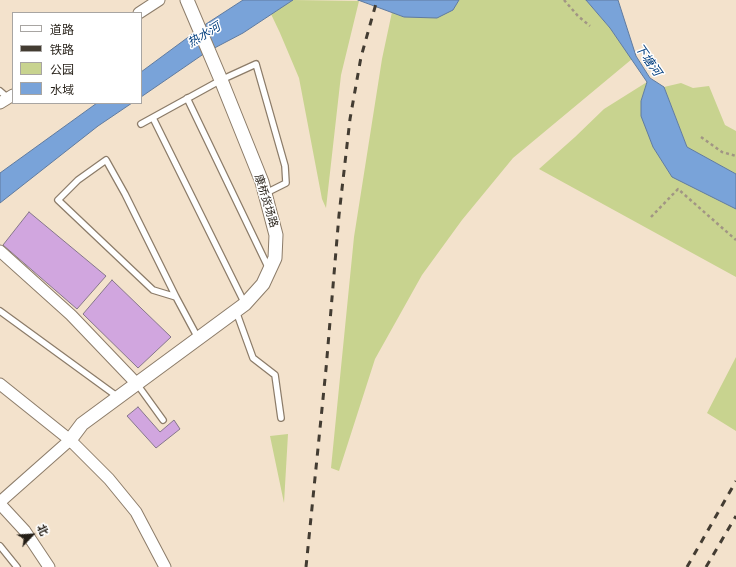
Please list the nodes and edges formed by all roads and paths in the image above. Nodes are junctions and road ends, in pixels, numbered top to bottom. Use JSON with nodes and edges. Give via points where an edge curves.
{"nodes":[{"id":1,"x":158,"y":0,"type":"edge"},
{"id":2,"x":187,"y":0,"type":"edge"},
{"id":3,"x":564,"y":0,"type":"edge"},
{"id":4,"x":140,"y":12,"type":"edge"},
{"id":5,"x":590,"y":26,"type":"dead end"},
{"id":6,"x":221,"y":80,"type":"junction"},
{"id":7,"x":187,"y":98,"type":"junction"},
{"id":8,"x":152,"y":118,"type":"junction"},
{"id":9,"x":141,"y":124,"type":"dead end"},
{"id":10,"x":701,"y":137,"type":"dead end"},
{"id":11,"x":736,"y":156,"type":"edge"},
{"id":12,"x":265,"y":193,"type":"junction"},
{"id":13,"x":651,"y":217,"type":"dead end"},
{"id":14,"x":736,"y":240,"type":"edge"},
{"id":15,"x":0,"y":252,"type":"edge"},
{"id":16,"x":270,"y":270,"type":"junction"},
{"id":17,"x":176,"y":297,"type":"junction"},
{"id":18,"x":240,"y":308,"type":"junction"},
{"id":19,"x":0,"y":311,"type":"edge"},
{"id":20,"x":198,"y":338,"type":"junction"},
{"id":21,"x":0,"y":384,"type":"edge"},
{"id":22,"x":137,"y":384,"type":"junction"},
{"id":23,"x":119,"y":398,"type":"junction"},
{"id":24,"x":281,"y":418,"type":"dead end"},
{"id":25,"x":163,"y":420,"type":"dead end"},
{"id":26,"x":70,"y":440,"type":"junction"},
{"id":27,"x":0,"y":503,"type":"edge"},
{"id":28,"x":0,"y":546,"type":"edge"},
{"id":29,"x":17,"y":567,"type":"edge"},
{"id":30,"x":49,"y":567,"type":"edge"},
{"id":31,"x":165,"y":567,"type":"edge"}],
"edges":[{"from":1,"to":4,"type":"street"},
{"from":2,"to":6,"type":"street","name":"康桥货场路"},
{"from":3,"to":5,"type":"path"},
{"from":6,"to":7,"type":"lane"},
{"from":6,"to":12,"type":"street","name":"康桥货场路"},
{"from":6,"to":12,"type":"lane","via":[[256,64],[286,166],[286,183]]},
{"from":7,"to":8,"type":"lane"},
{"from":7,"to":16,"type":"lane"},
{"from":8,"to":9,"type":"lane"},
{"from":8,"to":18,"type":"lane"},
{"from":10,"to":11,"type":"path","via":[[722,152]]},
{"from":12,"to":16,"type":"street","name":"康桥货场路","via":[[276,235],[275,258]]},
{"from":13,"to":14,"type":"path","via":[[678,189]]},
{"from":15,"to":22,"type":"street","via":[[71,316]]},
{"from":16,"to":18,"type":"street","name":"康桥货场路","via":[[263,284]]},
{"from":17,"to":17,"type":"lane","via":[[153,290],[58,200],[78,180],[106,160]]},
{"from":17,"to":20,"type":"lane"},
{"from":18,"to":20,"type":"street","name":"康桥货场路"},
{"from":18,"to":24,"type":"lane","via":[[253,358],[275,376]]},
{"from":19,"to":23,"type":"lane"},
{"from":20,"to":22,"type":"street","name":"康桥货场路"},
{"from":21,"to":26,"type":"street"},
{"from":22,"to":23,"type":"street","name":"康桥货场路"},
{"from":22,"to":25,"type":"lane"},
{"from":23,"to":26,"type":"street","name":"康桥货场路","via":[[82,424]]},
{"from":26,"to":27,"type":"street"},
{"from":26,"to":31,"type":"street","via":[[109,479],[136,512]]},
{"from":27,"to":30,"type":"street","via":[[25,531]]},
{"from":28,"to":29,"type":"lane"}]}
